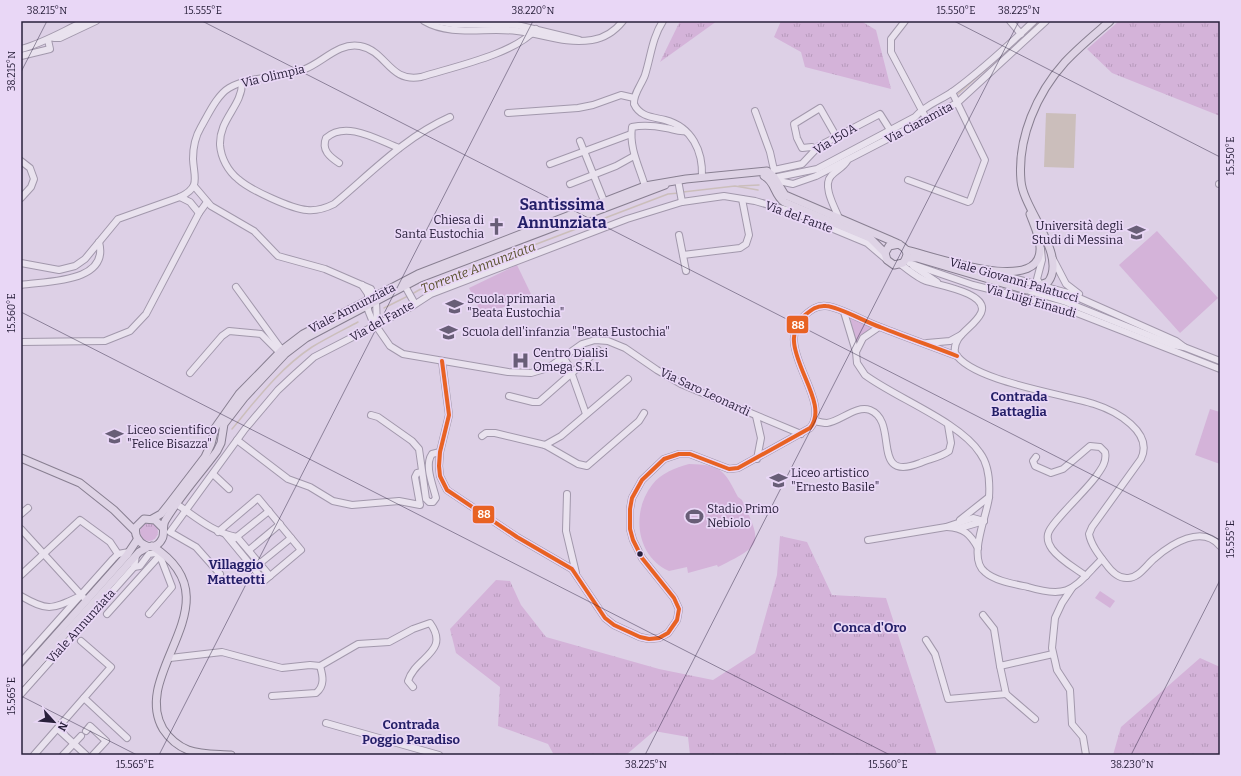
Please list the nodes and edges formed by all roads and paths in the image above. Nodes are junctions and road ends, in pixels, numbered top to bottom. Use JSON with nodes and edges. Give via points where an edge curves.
{"nodes":[{"id":1,"x":85,"y":21,"type":"edge"},
{"id":2,"x":96,"y":21,"type":"edge"},
{"id":3,"x":424,"y":21,"type":"edge"},
{"id":4,"x":436,"y":21,"type":"edge"},
{"id":5,"x":623,"y":21,"type":"edge"},
{"id":6,"x":663,"y":21,"type":"edge"},
{"id":7,"x":905,"y":21,"type":"edge"},
{"id":8,"x":1010,"y":21,"type":"edge"},
{"id":9,"x":1034,"y":21,"type":"edge"},
{"id":10,"x":1046,"y":21,"type":"edge"},
{"id":11,"x":1110,"y":21,"type":"edge"},
{"id":12,"x":1041,"y":26,"type":"junction"},
{"id":13,"x":471,"y":27,"type":"junction"},
{"id":14,"x":534,"y":31,"type":"junction"},
{"id":15,"x":1021,"y":34,"type":"junction"},
{"id":16,"x":51,"y":39,"type":"junction"},
{"id":17,"x":21,"y":49,"type":"edge"},
{"id":18,"x":21,"y":56,"type":"edge"},
{"id":19,"x":242,"y":83,"type":"junction"},
{"id":20,"x":952,"y":92,"type":"junction"},
{"id":21,"x":634,"y":98,"type":"junction"},
{"id":22,"x":957,"y":103,"type":"junction"},
{"id":23,"x":921,"y":110,"type":"junction"},
{"id":24,"x":755,"y":111,"type":"dead end"},
{"id":25,"x":508,"y":113,"type":"dead end"},
{"id":26,"x":450,"y":117,"type":"dead end"},
{"id":27,"x":927,"y":120,"type":"junction"},
{"id":28,"x":685,"y":131,"type":"junction"},
{"id":29,"x":892,"y":133,"type":"junction"},
{"id":30,"x":631,"y":134,"type":"junction"},
{"id":31,"x":836,"y":136,"type":"junction"},
{"id":32,"x":580,"y":141,"type":"dead end"},
{"id":33,"x":399,"y":148,"type":"junction"},
{"id":34,"x":584,"y":150,"type":"junction"},
{"id":35,"x":814,"y":150,"type":"junction"},
{"id":36,"x":634,"y":156,"type":"junction"},
{"id":37,"x":848,"y":160,"type":"junction"},
{"id":38,"x":21,"y":161,"type":"edge"},
{"id":39,"x":339,"y":163,"type":"dead end"},
{"id":40,"x":550,"y":164,"type":"dead end"},
{"id":41,"x":594,"y":175,"type":"junction"},
{"id":42,"x":772,"y":176,"type":"junction"},
{"id":43,"x":702,"y":177,"type":"junction"},
{"id":44,"x":908,"y":180,"type":"dead end"},
{"id":45,"x":676,"y":182,"type":"junction"},
{"id":46,"x":570,"y":184,"type":"dead end"},
{"id":47,"x":790,"y":184,"type":"junction"},
{"id":48,"x":194,"y":186,"type":"junction"},
{"id":49,"x":646,"y":186,"type":"junction"},
{"id":50,"x":785,"y":195,"type":"junction"},
{"id":51,"x":180,"y":197,"type":"junction"},
{"id":52,"x":21,"y":198,"type":"edge"},
{"id":53,"x":742,"y":199,"type":"junction"},
{"id":54,"x":682,"y":200,"type":"junction"},
{"id":55,"x":207,"y":202,"type":"junction"},
{"id":56,"x":605,"y":204,"type":"junction"},
{"id":57,"x":792,"y":205,"type":"junction"},
{"id":58,"x":774,"y":206,"type":"junction"},
{"id":59,"x":1028,"y":206,"type":"junction"},
{"id":60,"x":198,"y":212,"type":"junction"},
{"id":61,"x":839,"y":218,"type":"junction"},
{"id":62,"x":679,"y":235,"type":"dead end"},
{"id":63,"x":99,"y":242,"type":"junction"},
{"id":64,"x":899,"y":244,"type":"junction"},
{"id":65,"x":1041,"y":249,"type":"junction"},
{"id":66,"x":886,"y":253,"type":"junction"},
{"id":67,"x":683,"y":255,"type":"junction"},
{"id":68,"x":1053,"y":259,"type":"junction"},
{"id":69,"x":887,"y":260,"type":"junction"},
{"id":70,"x":906,"y":260,"type":"junction"},
{"id":71,"x":21,"y":263,"type":"edge"},
{"id":72,"x":931,"y":270,"type":"junction"},
{"id":73,"x":686,"y":271,"type":"dead end"},
{"id":74,"x":922,"y":272,"type":"junction"},
{"id":75,"x":992,"y":272,"type":"junction"},
{"id":76,"x":420,"y":276,"type":"junction"},
{"id":77,"x":940,"y":284,"type":"junction"},
{"id":78,"x":21,"y":285,"type":"edge"},
{"id":79,"x":1041,"y":285,"type":"junction"},
{"id":80,"x":236,"y":287,"type":"dead end"},
{"id":81,"x":406,"y":288,"type":"junction"},
{"id":82,"x":1026,"y":290,"type":"junction"},
{"id":83,"x":1052,"y":298,"type":"junction"},
{"id":84,"x":372,"y":301,"type":"junction"},
{"id":85,"x":1088,"y":301,"type":"junction"},
{"id":86,"x":414,"y":303,"type":"junction"},
{"id":87,"x":844,"y":312,"type":"junction"},
{"id":88,"x":377,"y":324,"type":"junction"},
{"id":89,"x":880,"y":327,"type":"junction"},
{"id":90,"x":962,"y":334,"type":"junction"},
{"id":91,"x":21,"y":342,"type":"edge"},
{"id":92,"x":926,"y":343,"type":"junction"},
{"id":93,"x":1184,"y":347,"type":"junction"},
{"id":94,"x":598,"y":350,"type":"dead end"},
{"id":95,"x":856,"y":352,"type":"junction"},
{"id":96,"x":283,"y":353,"type":"junction"},
{"id":97,"x":957,"y":356,"type":"junction"},
{"id":98,"x":563,"y":357,"type":"junction"},
{"id":99,"x":442,"y":361,"type":"junction"},
{"id":100,"x":1220,"y":361,"type":"edge"},
{"id":101,"x":1220,"y":369,"type":"edge"},
{"id":102,"x":190,"y":373,"type":"dead end"},
{"id":103,"x":572,"y":374,"type":"junction"},
{"id":104,"x":628,"y":379,"type":"dead end"},
{"id":105,"x":509,"y":396,"type":"dead end"},
{"id":106,"x":644,"y":413,"type":"dead end"},
{"id":107,"x":586,"y":414,"type":"junction"},
{"id":108,"x":372,"y":415,"type":"dead end"},
{"id":109,"x":756,"y":416,"type":"junction"},
{"id":110,"x":815,"y":421,"type":"junction"},
{"id":111,"x":948,"y":425,"type":"junction"},
{"id":112,"x":801,"y":434,"type":"junction"},
{"id":113,"x":482,"y":436,"type":"dead end"},
{"id":114,"x":221,"y":439,"type":"junction"},
{"id":115,"x":213,"y":440,"type":"junction"},
{"id":116,"x":237,"y":440,"type":"junction"},
{"id":117,"x":545,"y":445,"type":"junction"},
{"id":118,"x":440,"y":452,"type":"junction"},
{"id":119,"x":1036,"y":457,"type":"dead end"},
{"id":120,"x":21,"y":458,"type":"edge"},
{"id":121,"x":757,"y":459,"type":"junction"},
{"id":122,"x":422,"y":472,"type":"junction"},
{"id":123,"x":213,"y":474,"type":"junction"},
{"id":124,"x":228,"y":489,"type":"dead end"},
{"id":125,"x":567,"y":494,"type":"dead end"},
{"id":126,"x":989,"y":497,"type":"junction"},
{"id":127,"x":178,"y":505,"type":"junction"},
{"id":128,"x":28,"y":508,"type":"dead end"},
{"id":129,"x":114,"y":510,"type":"junction"},
{"id":130,"x":186,"y":511,"type":"junction"},
{"id":131,"x":268,"y":511,"type":"junction"},
{"id":132,"x":21,"y":514,"type":"edge"},
{"id":133,"x":152,"y":518,"type":"junction"},
{"id":134,"x":141,"y":521,"type":"junction"},
{"id":135,"x":984,"y":521,"type":"junction"},
{"id":136,"x":280,"y":524,"type":"junction"},
{"id":137,"x":958,"y":525,"type":"junction"},
{"id":138,"x":163,"y":528,"type":"junction"},
{"id":139,"x":21,"y":529,"type":"edge"},
{"id":140,"x":135,"y":531,"type":"junction"},
{"id":141,"x":218,"y":532,"type":"junction"},
{"id":142,"x":226,"y":535,"type":"junction"},
{"id":143,"x":237,"y":537,"type":"junction"},
{"id":144,"x":291,"y":538,"type":"junction"},
{"id":145,"x":162,"y":539,"type":"junction"},
{"id":146,"x":137,"y":540,"type":"junction"},
{"id":147,"x":868,"y":540,"type":"dead end"},
{"id":148,"x":232,"y":542,"type":"junction"},
{"id":149,"x":150,"y":546,"type":"junction"},
{"id":150,"x":1220,"y":546,"type":"edge"},
{"id":151,"x":978,"y":548,"type":"junction"},
{"id":152,"x":248,"y":550,"type":"junction"},
{"id":153,"x":129,"y":552,"type":"junction"},
{"id":154,"x":44,"y":554,"type":"junction"},
{"id":155,"x":118,"y":554,"type":"junction"},
{"id":156,"x":161,"y":555,"type":"junction"},
{"id":157,"x":136,"y":556,"type":"junction"},
{"id":158,"x":1102,"y":559,"type":"junction"},
{"id":159,"x":259,"y":564,"type":"junction"},
{"id":160,"x":134,"y":566,"type":"junction"},
{"id":161,"x":23,"y":570,"type":"edge"},
{"id":162,"x":576,"y":573,"type":"junction"},
{"id":163,"x":220,"y":574,"type":"dead end"},
{"id":164,"x":270,"y":576,"type":"junction"},
{"id":165,"x":1086,"y":576,"type":"junction"},
{"id":166,"x":1072,"y":588,"type":"junction"},
{"id":167,"x":81,"y":595,"type":"junction"},
{"id":168,"x":21,"y":596,"type":"edge"},
{"id":169,"x":88,"y":604,"type":"junction"},
{"id":170,"x":107,"y":614,"type":"dead end"},
{"id":171,"x":149,"y":614,"type":"dead end"},
{"id":172,"x":983,"y":615,"type":"dead end"},
{"id":173,"x":69,"y":635,"type":"junction"},
{"id":174,"x":926,"y":640,"type":"dead end"},
{"id":175,"x":81,"y":641,"type":"dead end"},
{"id":176,"x":176,"y":643,"type":"junction"},
{"id":177,"x":1053,"y":654,"type":"junction"},
{"id":178,"x":170,"y":658,"type":"junction"},
{"id":179,"x":21,"y":662,"type":"edge"},
{"id":180,"x":320,"y":666,"type":"junction"},
{"id":181,"x":1000,"y":666,"type":"junction"},
{"id":182,"x":21,"y":674,"type":"edge"},
{"id":183,"x":21,"y":683,"type":"edge"},
{"id":184,"x":413,"y":687,"type":"dead end"},
{"id":185,"x":21,"y":694,"type":"edge"},
{"id":186,"x":1006,"y":694,"type":"junction"},
{"id":187,"x":272,"y":696,"type":"dead end"},
{"id":188,"x":83,"y":701,"type":"junction"},
{"id":189,"x":1035,"y":719,"type":"dead end"},
{"id":190,"x":326,"y":723,"type":"dead end"},
{"id":191,"x":59,"y":730,"type":"junction"},
{"id":192,"x":86,"y":731,"type":"dead end"},
{"id":193,"x":81,"y":736,"type":"dead end"},
{"id":194,"x":127,"y":738,"type":"dead end"},
{"id":195,"x":74,"y":744,"type":"junction"},
{"id":196,"x":34,"y":754,"type":"edge"},
{"id":197,"x":64,"y":755,"type":"edge"},
{"id":198,"x":86,"y":755,"type":"edge"},
{"id":199,"x":93,"y":755,"type":"edge"},
{"id":200,"x":231,"y":755,"type":"edge"},
{"id":201,"x":439,"y":755,"type":"edge"},
{"id":202,"x":1086,"y":755,"type":"edge"}],
"edges":[{"from":1,"to":16,"type":"street"},
{"from":2,"to":16,"type":"street","via":[[60,38]]},
{"from":3,"to":13,"type":"street","via":[[441,28]]},
{"from":4,"to":13,"type":"street"},
{"from":5,"to":14,"type":"street","via":[[606,35],[595,39],[580,40]]},
{"from":6,"to":21,"type":"street","via":[[655,36],[644,77]]},
{"from":7,"to":23,"type":"street","via":[[891,39],[891,52]]},
{"from":8,"to":15,"type":"street"},
{"from":9,"to":12,"type":"street"},
{"from":9,"to":15,"type":"street","name":"Via Ciaramita"},
{"from":10,"to":12,"type":"street","name":"Via Ciaramita"},
{"from":11,"to":59,"type":"main road","via":[[1074,52],[1039,100],[1026,135],[1020,176]]},
{"from":12,"to":22,"type":"street","name":"Via Ciaramita"},
{"from":13,"to":14,"type":"street","via":[[517,25]]},
{"from":14,"to":19,"type":"street","name":"Via Olimpia","via":[[516,44],[489,56],[417,77],[399,75],[369,48],[354,45],[340,49],[304,70]]},
{"from":15,"to":20,"type":"street","name":"Via Ciaramita"},
{"from":16,"to":17,"type":"street"},
{"from":16,"to":18,"type":"street","via":[[50,49]]},
{"from":19,"to":33,"type":"street","via":[[240,96],[222,126],[222,155],[238,180],[290,206],[307,210],[327,207]]},
{"from":19,"to":48,"type":"street","name":"Via Olimpia","via":[[224,92],[197,134],[193,150],[196,178]]},
{"from":20,"to":22,"type":"street"},
{"from":20,"to":23,"type":"street","name":"Via Ciaramita"},
{"from":21,"to":25,"type":"street","via":[[621,95],[582,107]]},
{"from":21,"to":28,"type":"street","via":[[635,107],[643,114],[669,122]]},
{"from":22,"to":27,"type":"street","name":"Via Ciaramita"},
{"from":22,"to":44,"type":"street","via":[[985,161],[970,201]]},
{"from":23,"to":27,"type":"street"},
{"from":23,"to":29,"type":"street","name":"Via Ciaramita"},
{"from":24,"to":42,"type":"street","via":[[770,152]]},
{"from":26,"to":33,"type":"street","via":[[421,132]]},
{"from":27,"to":29,"type":"street","name":"Via Ciaramita"},
{"from":28,"to":30,"type":"street","via":[[639,125],[632,126]]},
{"from":28,"to":43,"type":"street","via":[[700,152]]},
{"from":29,"to":31,"type":"street","name":"Via 150A","via":[[880,114]]},
{"from":29,"to":37,"type":"street","name":"Via Ciaramita"},
{"from":29,"to":42,"type":"street","name":"Via Ciaramita","via":[[817,169],[786,176]]},
{"from":30,"to":34,"type":"street"},
{"from":30,"to":36,"type":"street"},
{"from":31,"to":35,"type":"street","name":"Via 150A"},
{"from":31,"to":35,"type":"street","via":[[820,108],[794,124],[802,148],[812,147]]},
{"from":32,"to":34,"type":"street"},
{"from":33,"to":39,"type":"street","via":[[356,132],[340,130],[326,138],[324,146],[326,153]]},
{"from":34,"to":40,"type":"street"},
{"from":34,"to":41,"type":"street"},
{"from":35,"to":42,"type":"street","name":"Via 150A","via":[[802,164]]},
{"from":36,"to":41,"type":"street"},
{"from":36,"to":49,"type":"street"},
{"from":37,"to":47,"type":"street","name":"Via Ciaramita","via":[[816,176]]},
{"from":37,"to":61,"type":"street","via":[[830,177],[827,184]]},
{"from":38,"to":52,"type":"street","via":[[30,168],[34,179],[31,187]]},
{"from":41,"to":46,"type":"street"},
{"from":41,"to":56,"type":"street"},
{"from":42,"to":43,"type":"main road","name":"Viale Annunziata","via":[[754,173]]},
{"from":42,"to":47,"type":"street"},
{"from":42,"to":50,"type":"main road"},
{"from":42,"to":57,"type":"main road","via":[[779,198]]},
{"from":43,"to":45,"type":"main road","name":"Viale Annunziata"},
{"from":45,"to":49,"type":"main road","name":"Viale Annunziata"},
{"from":45,"to":54,"type":"street"},
{"from":45,"to":56,"type":"main road","name":"Viale Annunziata"},
{"from":47,"to":50,"type":"street","via":[[785,189]]},
{"from":48,"to":51,"type":"street","via":[[190,192]]},
{"from":48,"to":55,"type":"street"},
{"from":49,"to":56,"type":"main road","name":"Viale Annunziata"},
{"from":50,"to":61,"type":"main road"},
{"from":51,"to":60,"type":"street","via":[[190,202]]},
{"from":51,"to":63,"type":"street","via":[[122,216]]},
{"from":53,"to":54,"type":"street","name":"Via del Fante","via":[[724,196]]},
{"from":53,"to":58,"type":"street","name":"Via del Fante"},
{"from":53,"to":67,"type":"street","via":[[749,235],[746,244],[740,248]]},
{"from":54,"to":86,"type":"street","name":"Via del Fante","via":[[431,294]]},
{"from":55,"to":60,"type":"street"},
{"from":55,"to":84,"type":"street","via":[[254,231],[278,256],[325,269],[362,285],[371,290]]},
{"from":56,"to":76,"type":"main road","name":"Viale Annunziata"},
{"from":57,"to":58,"type":"street"},
{"from":57,"to":66,"type":"main road","via":[[870,238]]},
{"from":58,"to":69,"type":"street","name":"Via del Fante","via":[[867,243]]},
{"from":59,"to":65,"type":"main road"},
{"from":59,"to":68,"type":"main road"},
{"from":60,"to":91,"type":"street","via":[[146,314],[130,331],[105,341]]},
{"from":61,"to":64,"type":"main road"},
{"from":62,"to":67,"type":"street"},
{"from":63,"to":71,"type":"street","via":[[85,259],[69,268],[52,269]]},
{"from":63,"to":78,"type":"street","via":[[101,254],[98,261],[85,274]]},
{"from":64,"to":66,"type":"main road","via":[[892,244]]},
{"from":64,"to":70,"type":"main road"},
{"from":65,"to":75,"type":"main road","via":[[1035,263],[1025,270]]},
{"from":65,"to":79,"type":"street","via":[[1042,260],[1037,279]]},
{"from":66,"to":69,"type":"main road"},
{"from":67,"to":73,"type":"street"},
{"from":68,"to":79,"type":"main road","via":[[1051,276],[1048,282]]},
{"from":68,"to":85,"type":"street","via":[[1066,284]]},
{"from":69,"to":70,"type":"main road","via":[[894,265]]},
{"from":70,"to":72,"type":"street","name":"Via Luigi Einaudi"},
{"from":70,"to":74,"type":"street","via":[[915,272]]},
{"from":70,"to":75,"type":"main road","name":"Viale Giovanni Palatucci"},
{"from":70,"to":77,"type":"street","via":[[922,279]]},
{"from":70,"to":82,"type":"main road","name":"Viale Giovanni Palatucci","via":[[917,258]]},
{"from":72,"to":74,"type":"street"},
{"from":72,"to":101,"type":"street","name":"Via Luigi Einaudi","via":[[1069,310]]},
{"from":74,"to":77,"type":"street"},
{"from":75,"to":79,"type":"street","name":"Viale Giovanni Palatucci"},
{"from":76,"to":81,"type":"main road","name":"Viale Annunziata"},
{"from":76,"to":84,"type":"main road","name":"Viale Annunziata"},
{"from":77,"to":90,"type":"street","via":[[974,297],[981,304],[982,311],[979,316]]},
{"from":79,"to":82,"type":"main road"},
{"from":79,"to":83,"type":"street"},
{"from":79,"to":85,"type":"street","name":"Viale Giovanni Palatucci"},
{"from":80,"to":96,"type":"street"},
{"from":81,"to":84,"type":"main road","name":"Viale Annunziata"},
{"from":81,"to":86,"type":"street"},
{"from":82,"to":83,"type":"street","name":"Viale Giovanni Palatucci"},
{"from":83,"to":93,"type":"street","name":"Viale Giovanni Palatucci"},
{"from":84,"to":88,"type":"street"},
{"from":84,"to":88,"type":"street","name":"Via Saro Leonardi","via":[[368,310]]},
{"from":84,"to":96,"type":"main road","name":"Viale Annunziata","via":[[303,334]]},
{"from":85,"to":93,"type":"street","name":"Viale Giovanni Palatucci"},
{"from":86,"to":88,"type":"street","name":"Via del Fante"},
{"from":87,"to":89,"type":"street"},
{"from":87,"to":95,"type":"street"},
{"from":87,"to":110,"type":"street","via":[[830,307],[816,307],[798,322],[793,333],[793,342],[815,407]]},
{"from":88,"to":99,"type":"street","name":"Via Saro Leonardi","via":[[390,346],[399,352]]},
{"from":88,"to":116,"type":"street","name":"Via del Fante","via":[[314,357],[278,390]]},
{"from":89,"to":92,"type":"street"},
{"from":89,"to":95,"type":"street","via":[[863,338]]},
{"from":90,"to":92,"type":"street","via":[[950,341]]},
{"from":90,"to":97,"type":"street","via":[[955,345]]},
{"from":92,"to":97,"type":"street"},
{"from":93,"to":100,"type":"street","name":"Viale Giovanni Palatucci"},
{"from":94,"to":103,"type":"street"},
{"from":95,"to":111,"type":"street","via":[[857,363],[865,375]]},
{"from":96,"to":102,"type":"street","via":[[261,334],[229,331]]},
{"from":96,"to":114,"type":"main road","name":"Viale Annunziata","via":[[222,427]]},
{"from":96,"to":115,"type":"main road","name":"Viale Annunziata","via":[[239,394],[215,428]]},
{"from":97,"to":158,"type":"street","via":[[987,375],[1101,407],[1127,422],[1141,435],[1144,448],[1141,459],[1090,532],[1091,542]]},
{"from":98,"to":99,"type":"street","name":"Via Saro Leonardi","via":[[543,371],[525,374]]},
{"from":98,"to":103,"type":"street"},
{"from":98,"to":109,"type":"street","name":"Via Saro Leonardi","via":[[588,342],[613,342],[681,384]]},
{"from":99,"to":118,"type":"street","via":[[450,415]]},
{"from":103,"to":105,"type":"street","via":[[539,402]]},
{"from":103,"to":107,"type":"street"},
{"from":104,"to":107,"type":"street"},
{"from":106,"to":117,"type":"street","via":[[587,466],[578,464]]},
{"from":107,"to":117,"type":"street","via":[[561,436]]},
{"from":108,"to":122,"type":"street","via":[[416,445],[421,457]]},
{"from":109,"to":112,"type":"street","name":"Via Saro Leonardi"},
{"from":109,"to":121,"type":"street","name":"Via Saro Leonardi","via":[[761,438]]},
{"from":110,"to":111,"type":"street","via":[[825,423],[862,410],[873,412],[884,426],[891,460],[897,466],[906,468],[949,451],[951,443]]},
{"from":110,"to":112,"type":"street"},
{"from":111,"to":126,"type":"street","via":[[966,436],[981,454],[989,478]]},
{"from":112,"to":121,"type":"street"},
{"from":113,"to":117,"type":"street","via":[[486,433],[495,433]]},
{"from":114,"to":115,"type":"main road","via":[[217,436]]},
{"from":114,"to":127,"type":"main road","name":"Viale Annunziata","via":[[217,451]]},
{"from":115,"to":133,"type":"main road","name":"Viale Annunziata","via":[[204,457],[169,504],[161,514]]},
{"from":116,"to":122,"type":"street","via":[[288,479],[310,487],[336,502],[352,505],[398,501],[420,505],[415,477],[417,473]]},
{"from":116,"to":123,"type":"street","name":"Via del Fante"},
{"from":118,"to":122,"type":"street","via":[[432,454],[430,459],[436,498],[432,503],[426,499]]},
{"from":118,"to":162,"type":"street","via":[[440,476],[451,494]]},
{"from":119,"to":165,"type":"street","via":[[1033,461],[1035,466],[1051,473],[1061,471],[1090,446],[1100,447],[1105,452],[1106,460],[1092,482],[1052,525],[1048,534],[1049,543],[1056,553]]},
{"from":120,"to":129,"type":"main road","via":[[76,481]]},
{"from":121,"to":162,"type":"street","via":[[738,468],[729,469],[690,454],[674,455],[654,467],[635,491],[629,515],[632,540],[642,558],[674,598],[679,609],[675,625],[664,636],[654,640],[644,638],[609,621],[599,611]]},
{"from":123,"to":124,"type":"street"},
{"from":123,"to":130,"type":"street","name":"Via del Fante"},
{"from":125,"to":162,"type":"street","via":[[566,531]]},
{"from":126,"to":135,"type":"street"},
{"from":126,"to":137,"type":"street"},
{"from":127,"to":130,"type":"street"},
{"from":127,"to":138,"type":"main road","name":"Viale Annunziata","via":[[165,521]]},
{"from":128,"to":132,"type":"street"},
{"from":129,"to":134,"type":"main road","via":[[129,519]]},
{"from":129,"to":140,"type":"main road"},
{"from":130,"to":141,"type":"street"},
{"from":130,"to":163,"type":"street","name":"Via del Fante","via":[[170,532],[196,547]]},
{"from":131,"to":136,"type":"street"},
{"from":131,"to":141,"type":"street","via":[[258,498]]},
{"from":131,"to":143,"type":"street"},
{"from":133,"to":134,"type":"main road"},
{"from":133,"to":138,"type":"main road"},
{"from":134,"to":140,"type":"main road"},
{"from":135,"to":137,"type":"street"},
{"from":135,"to":151,"type":"street"},
{"from":136,"to":144,"type":"street"},
{"from":136,"to":152,"type":"street"},
{"from":137,"to":147,"type":"street"},
{"from":137,"to":151,"type":"street","via":[[969,534]]},
{"from":138,"to":145,"type":"main road"},
{"from":139,"to":154,"type":"street"},
{"from":140,"to":146,"type":"main road"},
{"from":141,"to":142,"type":"street"},
{"from":142,"to":143,"type":"street"},
{"from":142,"to":148,"type":"street"},
{"from":143,"to":148,"type":"street"},
{"from":143,"to":152,"type":"street"},
{"from":144,"to":159,"type":"street"},
{"from":144,"to":164,"type":"street","via":[[301,550]]},
{"from":145,"to":149,"type":"main road"},
{"from":145,"to":176,"type":"main road","via":[[164,548],[182,570],[188,588],[189,612]]},
{"from":146,"to":149,"type":"main road","via":[[142,545]]},
{"from":146,"to":153,"type":"main road","name":"Viale Annunziata"},
{"from":148,"to":164,"type":"street","via":[[264,581]]},
{"from":149,"to":156,"type":"main road"},
{"from":149,"to":157,"type":"main road","name":"Viale Annunziata"},
{"from":150,"to":158,"type":"street","via":[[1206,536],[1184,540],[1164,551],[1137,574],[1128,578],[1114,573]]},
{"from":151,"to":166,"type":"street","via":[[979,566],[993,577],[1048,593]]},
{"from":152,"to":159,"type":"street"},
{"from":153,"to":155,"type":"street"},
{"from":153,"to":169,"type":"main road","name":"Viale Annunziata"},
{"from":154,"to":155,"type":"street","via":[[80,520],[110,542]]},
{"from":154,"to":161,"type":"street"},
{"from":154,"to":167,"type":"street"},
{"from":155,"to":167,"type":"street","name":"Viale Annunziata"},
{"from":156,"to":160,"type":"street","name":"Viale Annunziata","via":[[150,553],[140,566]]},
{"from":156,"to":170,"type":"street"},
{"from":156,"to":171,"type":"street","via":[[172,587]]},
{"from":156,"to":176,"type":"main road","via":[[179,572],[186,596],[186,612]]},
{"from":157,"to":160,"type":"street"},
{"from":157,"to":169,"type":"main road","name":"Viale Annunziata"},
{"from":158,"to":165,"type":"street"},
{"from":159,"to":164,"type":"street"},
{"from":160,"to":173,"type":"street","name":"Viale Annunziata"},
{"from":165,"to":166,"type":"street"},
{"from":166,"to":177,"type":"street","via":[[1055,618]]},
{"from":167,"to":168,"type":"street","via":[[47,608],[40,607]]},
{"from":167,"to":169,"type":"street"},
{"from":167,"to":179,"type":"street","name":"Viale Annunziata"},
{"from":169,"to":173,"type":"main road","name":"Viale Annunziata"},
{"from":169,"to":182,"type":"main road","name":"Viale Annunziata"},
{"from":172,"to":181,"type":"street","via":[[994,629]]},
{"from":173,"to":183,"type":"main road","name":"Viale Annunziata"},
{"from":173,"to":185,"type":"street","name":"Viale Annunziata"},
{"from":174,"to":186,"type":"street","via":[[935,654],[948,703]]},
{"from":175,"to":188,"type":"street","via":[[111,667]]},
{"from":176,"to":178,"type":"main road"},
{"from":177,"to":181,"type":"street"},
{"from":177,"to":202,"type":"street","via":[[1057,670],[1070,690],[1072,724],[1083,737]]},
{"from":178,"to":180,"type":"street","via":[[222,652],[282,668]]},
{"from":178,"to":200,"type":"main road","via":[[156,699],[158,715],[164,730],[174,742],[188,750]]},
{"from":180,"to":184,"type":"street","via":[[358,644],[389,642],[430,623],[436,637],[435,649],[412,671],[408,681]]},
{"from":180,"to":187,"type":"street","via":[[323,680],[321,688],[316,693]]},
{"from":181,"to":186,"type":"street"},
{"from":186,"to":189,"type":"street"},
{"from":188,"to":191,"type":"street"},
{"from":188,"to":194,"type":"street"},
{"from":188,"to":196,"type":"street"},
{"from":190,"to":201,"type":"street"},
{"from":191,"to":195,"type":"street"},
{"from":191,"to":196,"type":"street"},
{"from":192,"to":199,"type":"street","via":[[90,726],[106,741]]},
{"from":193,"to":195,"type":"street"},
{"from":195,"to":197,"type":"street"},
{"from":195,"to":198,"type":"street"}]}
